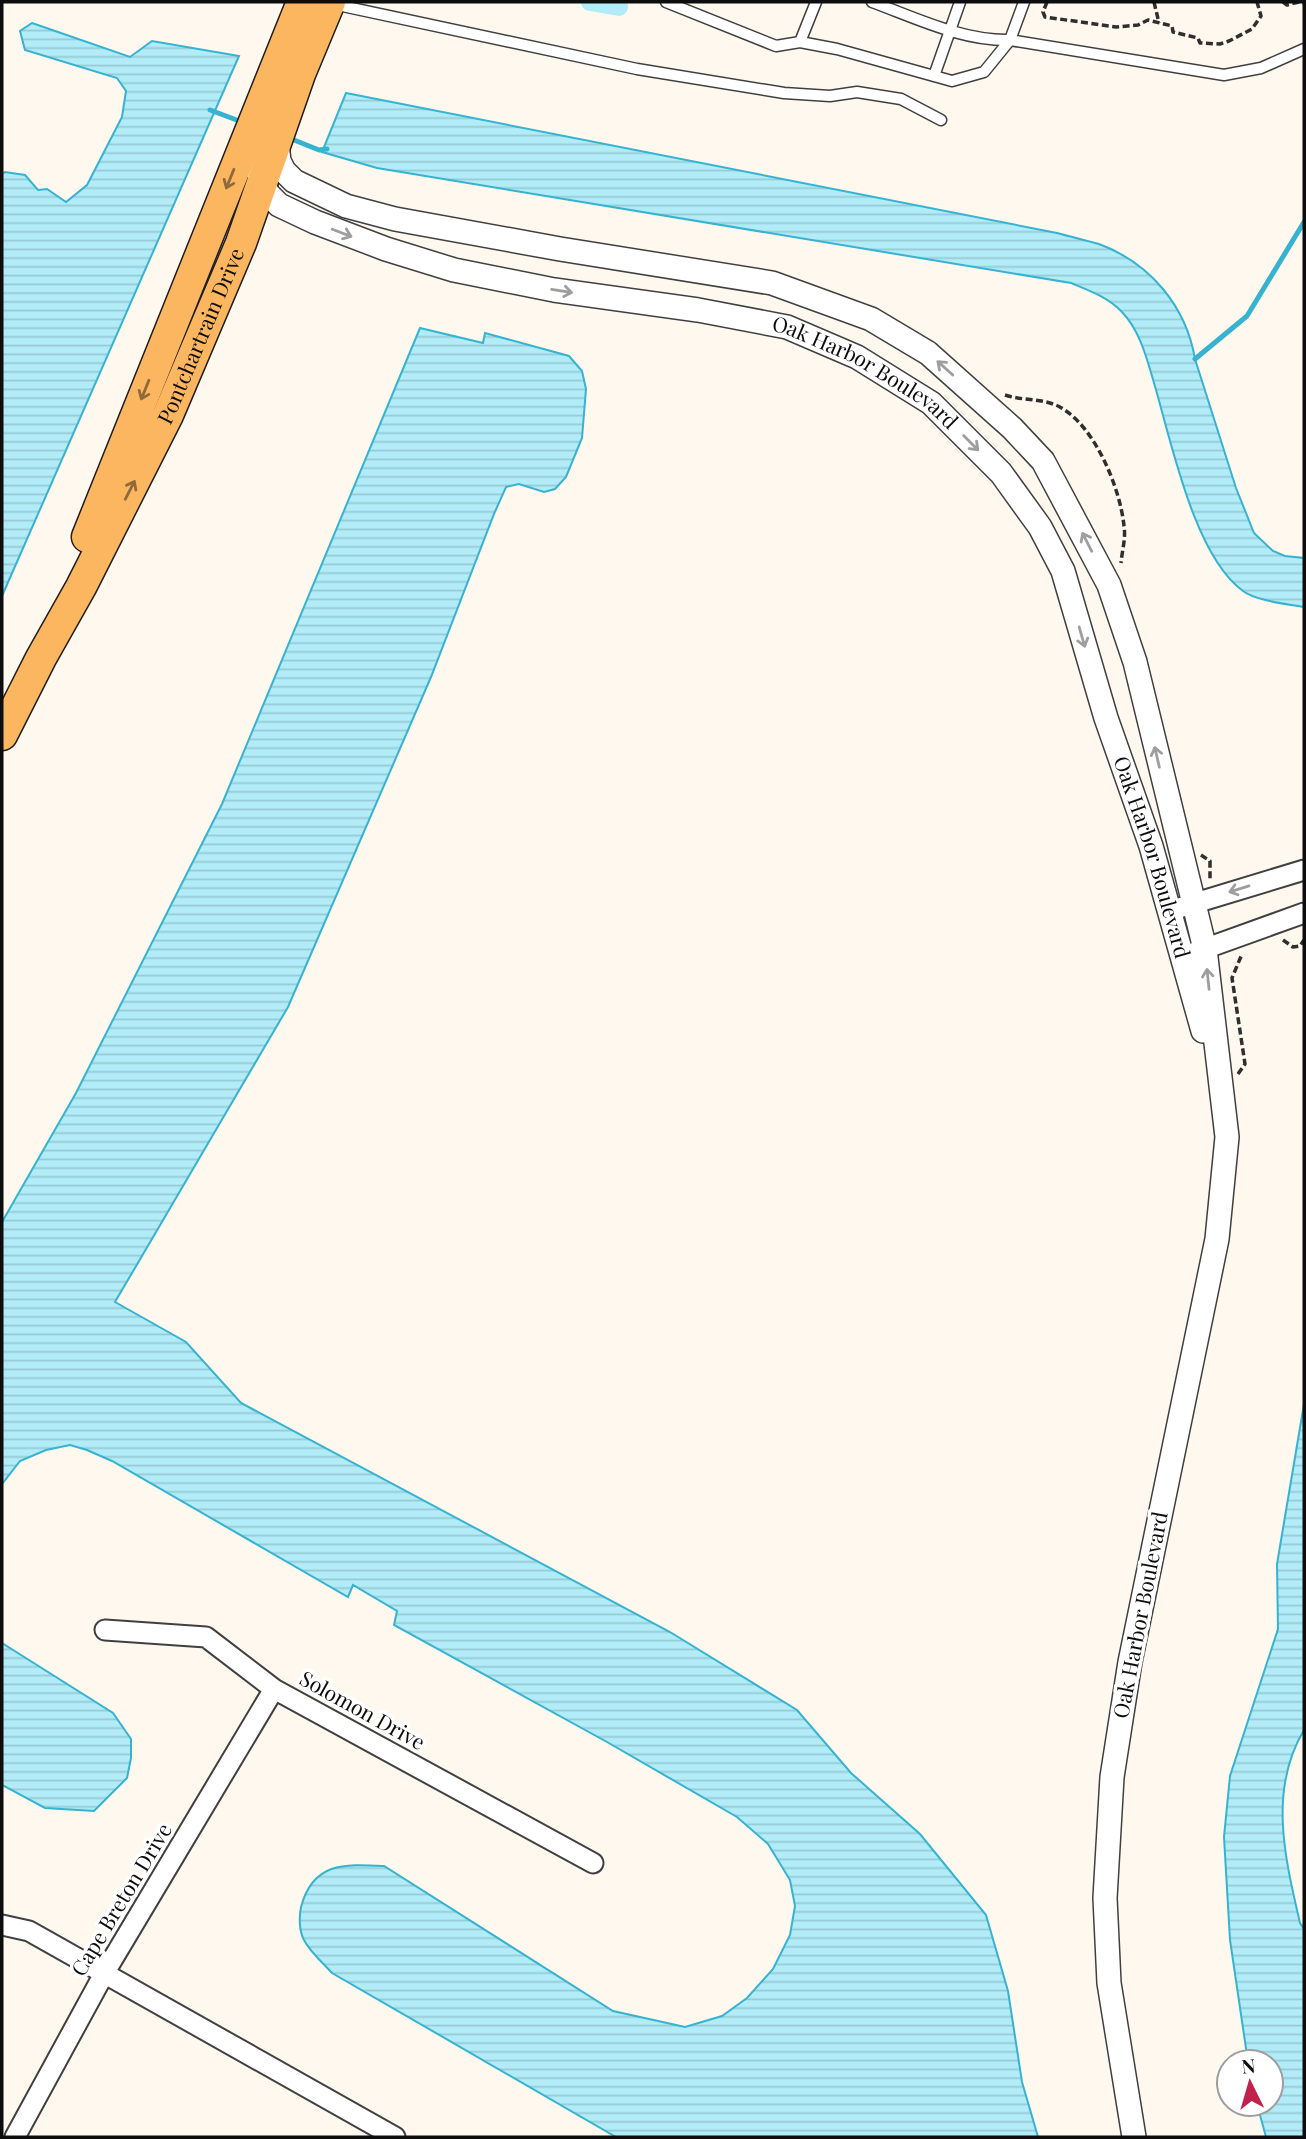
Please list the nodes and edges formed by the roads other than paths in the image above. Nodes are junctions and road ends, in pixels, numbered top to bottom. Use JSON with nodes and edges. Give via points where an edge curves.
{"nodes":[{"id":1,"x":317,"y":2,"type":"edge"},
{"id":2,"x":666,"y":2,"type":"edge"},
{"id":3,"x":816,"y":2,"type":"edge"},
{"id":4,"x":872,"y":2,"type":"edge"},
{"id":5,"x":960,"y":2,"type":"edge"},
{"id":6,"x":1024,"y":2,"type":"edge"},
{"id":7,"x":949,"y":30,"type":"junction"},
{"id":8,"x":1010,"y":40,"type":"junction"},
{"id":9,"x":800,"y":42,"type":"junction"},
{"id":10,"x":1304,"y":49,"type":"edge"},
{"id":11,"x":934,"y":76,"type":"junction"},
{"id":12,"x":941,"y":120,"type":"dead end"},
{"id":13,"x":277,"y":144,"type":"junction"},
{"id":14,"x":261,"y":182,"type":"junction"},
{"id":15,"x":395,"y":219,"type":"junction"},
{"id":16,"x":315,"y":222,"type":"junction"},
{"id":17,"x":241,"y":243,"type":"junction"},
{"id":18,"x":386,"y":249,"type":"junction"},
{"id":19,"x":41,"y":658,"type":"junction"},
{"id":20,"x":2,"y":735,"type":"edge"},
{"id":21,"x":1304,"y":870,"type":"edge"},
{"id":22,"x":1192,"y":903,"type":"junction"},
{"id":23,"x":1169,"y":911,"type":"junction"},
{"id":24,"x":1304,"y":913,"type":"edge"},
{"id":25,"x":1205,"y":949,"type":"junction"},
{"id":26,"x":1182,"y":956,"type":"junction"},
{"id":27,"x":1222,"y":1095,"type":"junction"},
{"id":28,"x":105,"y":1630,"type":"dead end"},
{"id":29,"x":274,"y":1689,"type":"junction"},
{"id":30,"x":593,"y":1863,"type":"dead end"},
{"id":31,"x":2,"y":1925,"type":"edge"},
{"id":32,"x":105,"y":1972,"type":"junction"},
{"id":33,"x":15,"y":2137,"type":"edge"},
{"id":34,"x":395,"y":2137,"type":"edge"},
{"id":35,"x":1133,"y":2137,"type":"edge"}],
"edges":[{"from":1,"to":12,"type":"lane","via":[[637,69],[784,93],[830,96],[857,92],[901,99]]},
{"from":1,"to":13,"type":"main road","name":"Pontchartrain Drive"},
{"from":1,"to":14,"type":"street","via":[[256,151]]},
{"from":1,"to":19,"type":"main road","name":"Pontchartrain Drive","one_way":true,"via":[[153,369]]},
{"from":2,"to":9,"type":"lane","via":[[776,46]]},
{"from":3,"to":9,"type":"lane"},
{"from":4,"to":7,"type":"lane"},
{"from":5,"to":7,"type":"lane"},
{"from":6,"to":8,"type":"lane"},
{"from":7,"to":8,"type":"lane","via":[[988,41]]},
{"from":7,"to":11,"type":"lane"},
{"from":8,"to":10,"type":"lane","via":[[1224,75],[1261,68]]},
{"from":8,"to":11,"type":"lane","via":[[984,72],[952,80]]},
{"from":9,"to":11,"type":"lane"},
{"from":13,"to":14,"type":"main road","name":"Pontchartrain Drive"},
{"from":13,"to":15,"type":"street","name":"Oak Harbor Boulevard","via":[[284,172],[294,181],[346,206]]},
{"from":14,"to":16,"type":"street","name":"Oak Harbor Boulevard","via":[[279,205]]},
{"from":14,"to":17,"type":"main road","name":"Pontchartrain Drive"},
{"from":15,"to":18,"type":"street"},
{"from":22,"to":15,"type":"street","name":"Oak Harbor Boulevard","one_way":true,"via":[[1135,662],[1109,585],[1044,461],[928,353],[871,319],[772,283]]},
{"from":16,"to":17,"type":"street","via":[[264,217]]},
{"from":16,"to":18,"type":"street","name":"Oak Harbor Boulevard","one_way":true},
{"from":19,"to":17,"type":"main road","name":"Pontchartrain Drive","one_way":true,"via":[[168,415]]},
{"from":18,"to":23,"type":"street","name":"Oak Harbor Boulevard","one_way":true,"via":[[466,273],[787,327],[857,357],[931,402],[1001,473],[1040,527],[1063,571]]},
{"from":19,"to":20,"type":"main road","name":"Pontchartrain Drive"},
{"from":21,"to":22,"type":"street","one_way":true},
{"from":22,"to":23,"type":"street"},
{"from":22,"to":25,"type":"street","name":"Oak Harbor Boulevard"},
{"from":23,"to":26,"type":"street","name":"Oak Harbor Boulevard"},
{"from":24,"to":25,"type":"street"},
{"from":25,"to":26,"type":"street"},
{"from":27,"to":25,"type":"street","name":"Oak Harbor Boulevard","one_way":true},
{"from":26,"to":27,"type":"street","name":"Oak Harbor Boulevard"},
{"from":27,"to":35,"type":"street","name":"Oak Harbor Boulevard","via":[[1227,1137],[1217,1240],[1130,1662],[1112,1777],[1105,1898],[1109,1983]]},
{"from":28,"to":29,"type":"street","name":"Solomon Drive","via":[[206,1637]]},
{"from":29,"to":30,"type":"street","name":"Solomon Drive"},
{"from":29,"to":32,"type":"street","name":"Cape Breton Drive"},
{"from":31,"to":32,"type":"street","via":[[29,1931]]},
{"from":32,"to":33,"type":"street","name":"Cape Breton Drive"},
{"from":32,"to":34,"type":"street"}]}
